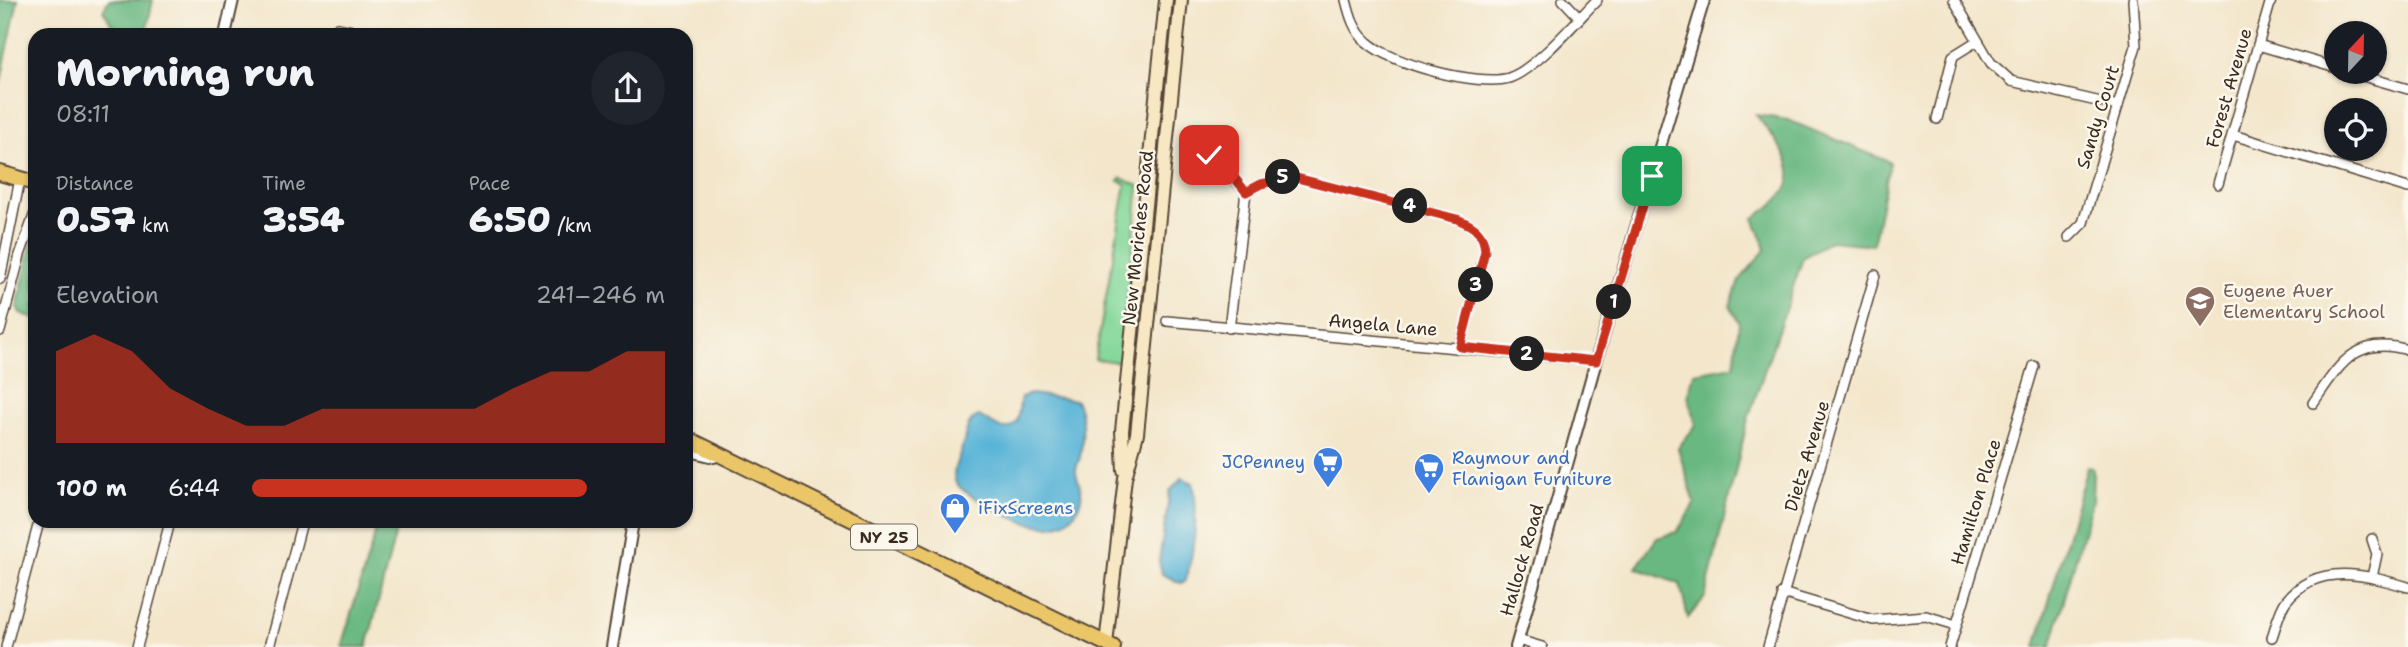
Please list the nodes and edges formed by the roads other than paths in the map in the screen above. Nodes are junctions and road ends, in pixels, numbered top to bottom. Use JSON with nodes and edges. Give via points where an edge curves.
{"nodes":[{"id":1,"x":233,"y":0,"type":"edge"},
{"id":2,"x":1167,"y":0,"type":"edge"},
{"id":3,"x":1181,"y":0,"type":"edge"},
{"id":4,"x":1346,"y":0,"type":"edge"},
{"id":5,"x":1563,"y":0,"type":"edge"},
{"id":6,"x":1597,"y":0,"type":"edge"},
{"id":7,"x":1704,"y":0,"type":"edge"},
{"id":8,"x":1969,"y":0,"type":"edge"},
{"id":9,"x":2133,"y":0,"type":"edge"},
{"id":10,"x":2271,"y":0,"type":"edge"},
{"id":11,"x":1956,"y":3,"type":"edge"},
{"id":12,"x":1579,"y":17,"type":"junction"},
{"id":13,"x":227,"y":28,"type":"edge"},
{"id":14,"x":1977,"y":41,"type":"junction"},
{"id":15,"x":2258,"y":46,"type":"junction"},
{"id":16,"x":2324,"y":65,"type":"edge"},
{"id":17,"x":2387,"y":83,"type":"edge"},
{"id":18,"x":2408,"y":89,"type":"edge"},
{"id":19,"x":2118,"y":106,"type":"junction"},
{"id":20,"x":1937,"y":119,"type":"dead end"},
{"id":21,"x":2233,"y":135,"type":"junction"},
{"id":22,"x":1188,"y":149,"type":"dead end"},
{"id":23,"x":0,"y":173,"type":"edge"},
{"id":24,"x":20,"y":179,"type":"junction"},
{"id":25,"x":28,"y":181,"type":"edge"},
{"id":26,"x":2218,"y":184,"type":"dead end"},
{"id":27,"x":2408,"y":188,"type":"edge"},
{"id":28,"x":1246,"y":192,"type":"junction"},
{"id":29,"x":28,"y":233,"type":"edge"},
{"id":30,"x":2068,"y":237,"type":"dead end"},
{"id":31,"x":1875,"y":275,"type":"dead end"},
{"id":32,"x":0,"y":279,"type":"edge"},
{"id":33,"x":1167,"y":321,"type":"dead end"},
{"id":34,"x":1229,"y":327,"type":"junction"},
{"id":35,"x":0,"y":331,"type":"edge"},
{"id":36,"x":1460,"y":347,"type":"junction"},
{"id":37,"x":2408,"y":350,"type":"edge"},
{"id":38,"x":1596,"y":361,"type":"junction"},
{"id":39,"x":2034,"y":366,"type":"dead end"},
{"id":40,"x":2314,"y":403,"type":"dead end"},
{"id":41,"x":693,"y":442,"type":"edge"},
{"id":42,"x":693,"y":452,"type":"edge"},
{"id":43,"x":730,"y":461,"type":"junction"},
{"id":44,"x":1125,"y":478,"type":"junction"},
{"id":45,"x":37,"y":528,"type":"edge"},
{"id":46,"x":168,"y":528,"type":"edge"},
{"id":47,"x":300,"y":528,"type":"edge"},
{"id":48,"x":632,"y":528,"type":"edge"},
{"id":49,"x":2372,"y":539,"type":"dead end"},
{"id":50,"x":2372,"y":577,"type":"junction"},
{"id":51,"x":2408,"y":587,"type":"edge"},
{"id":52,"x":1782,"y":593,"type":"junction"},
{"id":53,"x":1956,"y":625,"type":"junction"},
{"id":54,"x":2272,"y":637,"type":"dead end"},
{"id":55,"x":1517,"y":643,"type":"edge"},
{"id":56,"x":1109,"y":645,"type":"edge"},
{"id":57,"x":6,"y":647,"type":"edge"},
{"id":58,"x":137,"y":647,"type":"edge"},
{"id":59,"x":269,"y":647,"type":"edge"},
{"id":60,"x":612,"y":647,"type":"edge"},
{"id":61,"x":1542,"y":647,"type":"edge"},
{"id":62,"x":1768,"y":647,"type":"edge"},
{"id":63,"x":1950,"y":647,"type":"edge"}],
"edges":[{"from":1,"to":13,"type":"street"},
{"from":2,"to":44,"type":"main road","name":"New Moriches Road","via":[[1122,431]]},
{"from":3,"to":44,"type":"main road","name":"New Moriches Road","via":[[1138,434]]},
{"from":4,"to":12,"type":"street","via":[[1356,31],[1369,44],[1394,57],[1485,82],[1511,77],[1533,62]]},
{"from":5,"to":12,"type":"street"},
{"from":6,"to":12,"type":"street"},
{"from":7,"to":38,"type":"street","name":"Hallock Road"},
{"from":8,"to":11,"type":"street"},
{"from":9,"to":19,"type":"street","name":"Sandy Court","via":[[2136,46]]},
{"from":10,"to":15,"type":"street","name":"Forest Avenue"},
{"from":11,"to":14,"type":"street"},
{"from":14,"to":19,"type":"street","via":[[1996,69],[2011,81]]},
{"from":14,"to":20,"type":"street","via":[[1953,56]]},
{"from":15,"to":16,"type":"street"},
{"from":15,"to":21,"type":"street","name":"Forest Avenue"},
{"from":17,"to":18,"type":"street"},
{"from":19,"to":30,"type":"street","name":"Sandy Court","via":[[2083,222]]},
{"from":21,"to":26,"type":"street","name":"Forest Avenue"},
{"from":21,"to":27,"type":"street"},
{"from":22,"to":28,"type":"street","via":[[1215,159]]},
{"from":23,"to":24,"type":"main road"},
{"from":24,"to":25,"type":"main road"},
{"from":24,"to":32,"type":"street"},
{"from":28,"to":34,"type":"street"},
{"from":28,"to":36,"type":"street","via":[[1293,177],[1473,225],[1483,237],[1485,251]]},
{"from":29,"to":35,"type":"street"},
{"from":31,"to":52,"type":"street","name":"Dietz Avenue"},
{"from":33,"to":34,"type":"street","name":"Angela Lane"},
{"from":34,"to":36,"type":"street","name":"Angela Lane"},
{"from":36,"to":38,"type":"street","name":"Angela Lane"},
{"from":37,"to":40,"type":"street","via":[[2379,347],[2356,352],[2336,367]]},
{"from":38,"to":55,"type":"street","name":"Hallock Road"},
{"from":39,"to":53,"type":"street","name":"Hamilton Place"},
{"from":41,"to":43,"type":"main road","number":"NY 25"},
{"from":42,"to":43,"type":"street"},
{"from":43,"to":56,"type":"main road","number":"NY 25"},
{"from":44,"to":56,"type":"main road","name":"New Moriches Road"},
{"from":45,"to":57,"type":"street"},
{"from":46,"to":58,"type":"street"},
{"from":47,"to":59,"type":"street"},
{"from":48,"to":60,"type":"street"},
{"from":49,"to":50,"type":"street","via":[[2376,554]]},
{"from":50,"to":51,"type":"street"},
{"from":50,"to":54,"type":"street","via":[[2328,574],[2302,586],[2285,603]]},
{"from":52,"to":53,"type":"street","via":[[1873,620],[1926,616]]},
{"from":52,"to":62,"type":"street","name":"Dietz Avenue"},
{"from":53,"to":63,"type":"street","name":"Hamilton Place"},
{"from":55,"to":61,"type":"street"}]}
